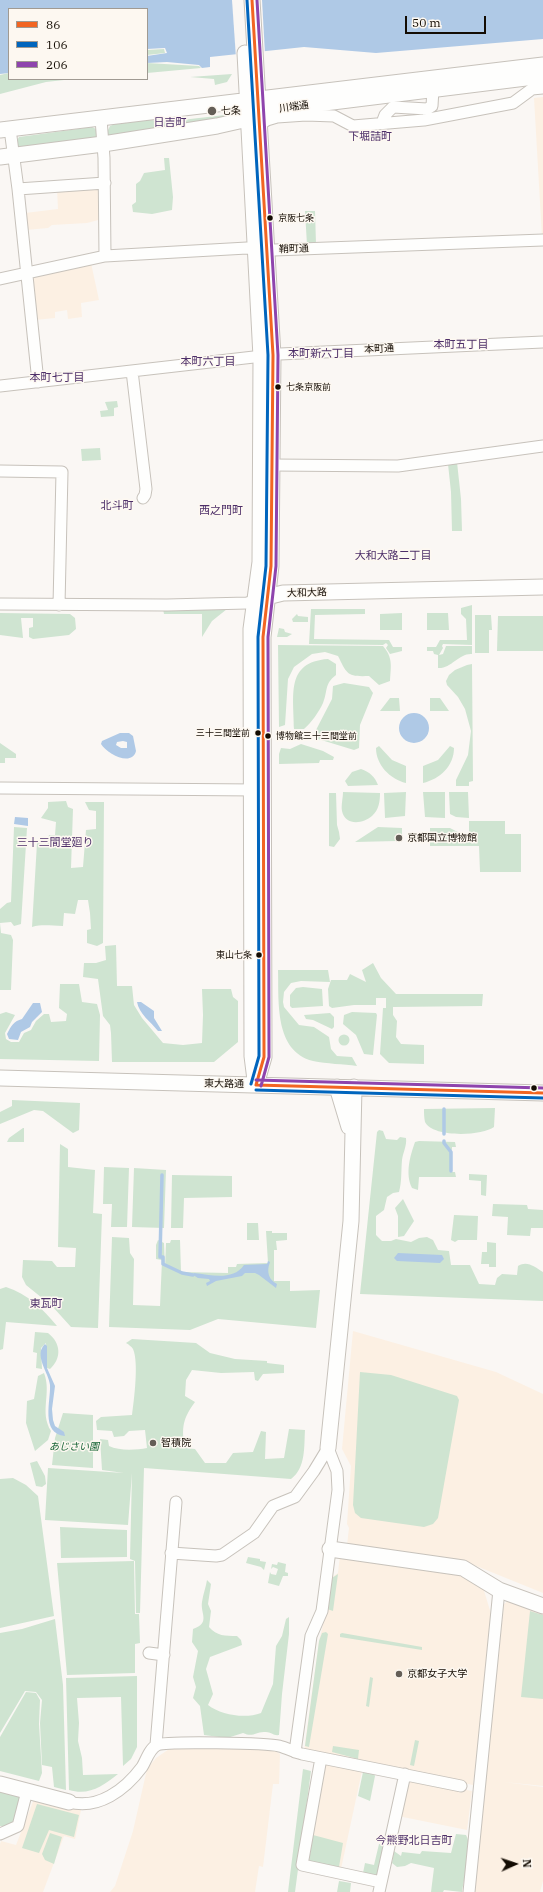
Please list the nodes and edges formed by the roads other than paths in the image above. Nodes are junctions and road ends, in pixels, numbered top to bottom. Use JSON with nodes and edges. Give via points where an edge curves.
{"nodes":[{"id":1,"x":242,"y":0,"type":"edge"},
{"id":2,"x":252,"y":0,"type":"edge"},
{"id":3,"x":543,"y":65,"type":"edge"},
{"id":4,"x":251,"y":72,"type":"junction"},
{"id":5,"x":543,"y":76,"type":"edge"},
{"id":6,"x":543,"y":88,"type":"edge"},
{"id":7,"x":433,"y":89,"type":"junction"},
{"id":8,"x":254,"y":113,"type":"junction"},
{"id":9,"x":101,"y":119,"type":"junction"},
{"id":10,"x":382,"y":123,"type":"junction"},
{"id":11,"x":5,"y":130,"type":"edge"},
{"id":12,"x":103,"y":144,"type":"junction"},
{"id":13,"x":7,"y":156,"type":"edge"},
{"id":14,"x":104,"y":183,"type":"junction"},
{"id":15,"x":18,"y":189,"type":"junction"},
{"id":16,"x":543,"y":240,"type":"edge"},
{"id":17,"x":261,"y":249,"type":"junction"},
{"id":18,"x":105,"y":256,"type":"junction"},
{"id":19,"x":27,"y":273,"type":"junction"},
{"id":20,"x":0,"y":279,"type":"edge"},
{"id":21,"x":543,"y":342,"type":"edge"},
{"id":22,"x":267,"y":356,"type":"junction"},
{"id":23,"x":132,"y":371,"type":"junction"},
{"id":24,"x":38,"y":382,"type":"junction"},
{"id":25,"x":0,"y":386,"type":"edge"},
{"id":26,"x":543,"y":446,"type":"edge"},
{"id":27,"x":272,"y":465,"type":"junction"},
{"id":28,"x":0,"y":471,"type":"edge"},
{"id":29,"x":143,"y":498,"type":"dead end"},
{"id":30,"x":543,"y":587,"type":"edge"},
{"id":31,"x":261,"y":599,"type":"junction"},
{"id":32,"x":0,"y":604,"type":"edge"},
{"id":33,"x":59,"y":605,"type":"junction"},
{"id":34,"x":0,"y":788,"type":"edge"},
{"id":35,"x":257,"y":790,"type":"junction"},
{"id":36,"x":0,"y":1078,"type":"edge"},
{"id":37,"x":256,"y":1085,"type":"junction"},
{"id":38,"x":337,"y":1087,"type":"junction"},
{"id":39,"x":354,"y":1087,"type":"junction"},
{"id":40,"x":543,"y":1093,"type":"edge"},
{"id":41,"x":353,"y":1141,"type":"junction"},
{"id":42,"x":328,"y":1448,"type":"junction"},
{"id":43,"x":176,"y":1502,"type":"dead end"},
{"id":44,"x":330,"y":1549,"type":"junction"},
{"id":45,"x":171,"y":1553,"type":"junction"},
{"id":46,"x":499,"y":1590,"type":"junction"},
{"id":47,"x":543,"y":1606,"type":"edge"},
{"id":48,"x":149,"y":1653,"type":"dead end"},
{"id":49,"x":164,"y":1655,"type":"junction"},
{"id":50,"x":156,"y":1745,"type":"junction"},
{"id":51,"x":295,"y":1752,"type":"junction"},
{"id":52,"x":321,"y":1758,"type":"junction"},
{"id":53,"x":405,"y":1774,"type":"junction"},
{"id":54,"x":0,"y":1784,"type":"edge"},
{"id":55,"x":461,"y":1786,"type":"dead end"},
{"id":56,"x":28,"y":1791,"type":"junction"},
{"id":57,"x":69,"y":1802,"type":"joint"},
{"id":58,"x":0,"y":1834,"type":"edge"},
{"id":59,"x":380,"y":1887,"type":"edge"},
{"id":60,"x":469,"y":1892,"type":"edge"}],
"edges":[{"from":1,"to":4,"type":"street"},
{"from":2,"to":4,"type":"street"},
{"from":3,"to":8,"type":"street","name":"川端通"},
{"from":4,"to":8,"type":"street"},
{"from":5,"to":7,"type":"street","name":"川端通"},
{"from":6,"to":10,"type":"street","via":[[532,89],[513,103],[424,120]]},
{"from":7,"to":8,"type":"street","name":"川端通"},
{"from":7,"to":10,"type":"street","via":[[432,106],[427,109],[393,107],[385,114]]},
{"from":8,"to":9,"type":"street","name":"川端通"},
{"from":8,"to":10,"type":"street","via":[[266,120],[306,115],[334,116],[353,126]]},
{"from":8,"to":12,"type":"street","name":"川端通","via":[[217,126]]},
{"from":8,"to":17,"type":"street"},
{"from":9,"to":11,"type":"street","name":"川端通"},
{"from":9,"to":12,"type":"street"},
{"from":11,"to":13,"type":"street"},
{"from":12,"to":13,"type":"street","name":"川端通"},
{"from":12,"to":14,"type":"street"},
{"from":13,"to":15,"type":"street"},
{"from":14,"to":15,"type":"street"},
{"from":14,"to":18,"type":"street"},
{"from":15,"to":19,"type":"street"},
{"from":16,"to":17,"type":"street","name":"鞘町通"},
{"from":17,"to":18,"type":"street","name":"鞘町通"},
{"from":17,"to":22,"type":"street"},
{"from":18,"to":19,"type":"street","name":"鞘町通"},
{"from":19,"to":20,"type":"street","name":"鞘町通"},
{"from":19,"to":24,"type":"street"},
{"from":21,"to":22,"type":"street","name":"本町通"},
{"from":22,"to":23,"type":"street","name":"本町通"},
{"from":22,"to":27,"type":"street"},
{"from":22,"to":31,"type":"street"},
{"from":23,"to":24,"type":"street","name":"本町通"},
{"from":23,"to":29,"type":"street","via":[[146,489]]},
{"from":24,"to":25,"type":"street","name":"本町通"},
{"from":26,"to":27,"type":"street","via":[[398,466]]},
{"from":27,"to":31,"type":"street","via":[[271,566]]},
{"from":28,"to":33,"type":"street","via":[[62,472]]},
{"from":30,"to":31,"type":"street","name":"大和大路","via":[[283,593]]},
{"from":31,"to":33,"type":"street","name":"大和大路","via":[[247,603]]},
{"from":31,"to":35,"type":"street","via":[[263,636]]},
{"from":32,"to":33,"type":"street","name":"大和大路"},
{"from":34,"to":35,"type":"street"},
{"from":35,"to":37,"type":"street","via":[[264,1057]]},
{"from":36,"to":37,"type":"street","name":"東大路通"},
{"from":37,"to":38,"type":"street","name":"東大路通"},
{"from":38,"to":39,"type":"street","name":"東大路通"},
{"from":38,"to":41,"type":"street"},
{"from":39,"to":40,"type":"street","name":"東大路通"},
{"from":39,"to":41,"type":"street"},
{"from":41,"to":42,"type":"street","via":[[351,1221]]},
{"from":42,"to":44,"type":"street","via":[[336,1465],[339,1484]]},
{"from":42,"to":45,"type":"street","via":[[295,1497],[273,1506],[254,1533],[222,1555]]},
{"from":43,"to":45,"type":"street"},
{"from":44,"to":46,"type":"street","via":[[463,1568]]},
{"from":44,"to":51,"type":"street","via":[[322,1611],[311,1636]]},
{"from":45,"to":49,"type":"street"},
{"from":46,"to":47,"type":"street"},
{"from":46,"to":60,"type":"street"},
{"from":48,"to":49,"type":"street"},
{"from":49,"to":50,"type":"street"},
{"from":50,"to":51,"type":"street","via":[[175,1742],[278,1745]]},
{"from":50,"to":57,"type":"street","via":[[142,1767],[113,1795],[90,1804]]},
{"from":51,"to":52,"type":"street"},
{"from":52,"to":53,"type":"street"},
{"from":52,"to":59,"type":"street","via":[[302,1865]]},
{"from":53,"to":55,"type":"street"},
{"from":53,"to":59,"type":"street"},
{"from":54,"to":56,"type":"street"},
{"from":56,"to":57,"type":"street"},
{"from":56,"to":58,"type":"street","via":[[18,1826]]}]}
